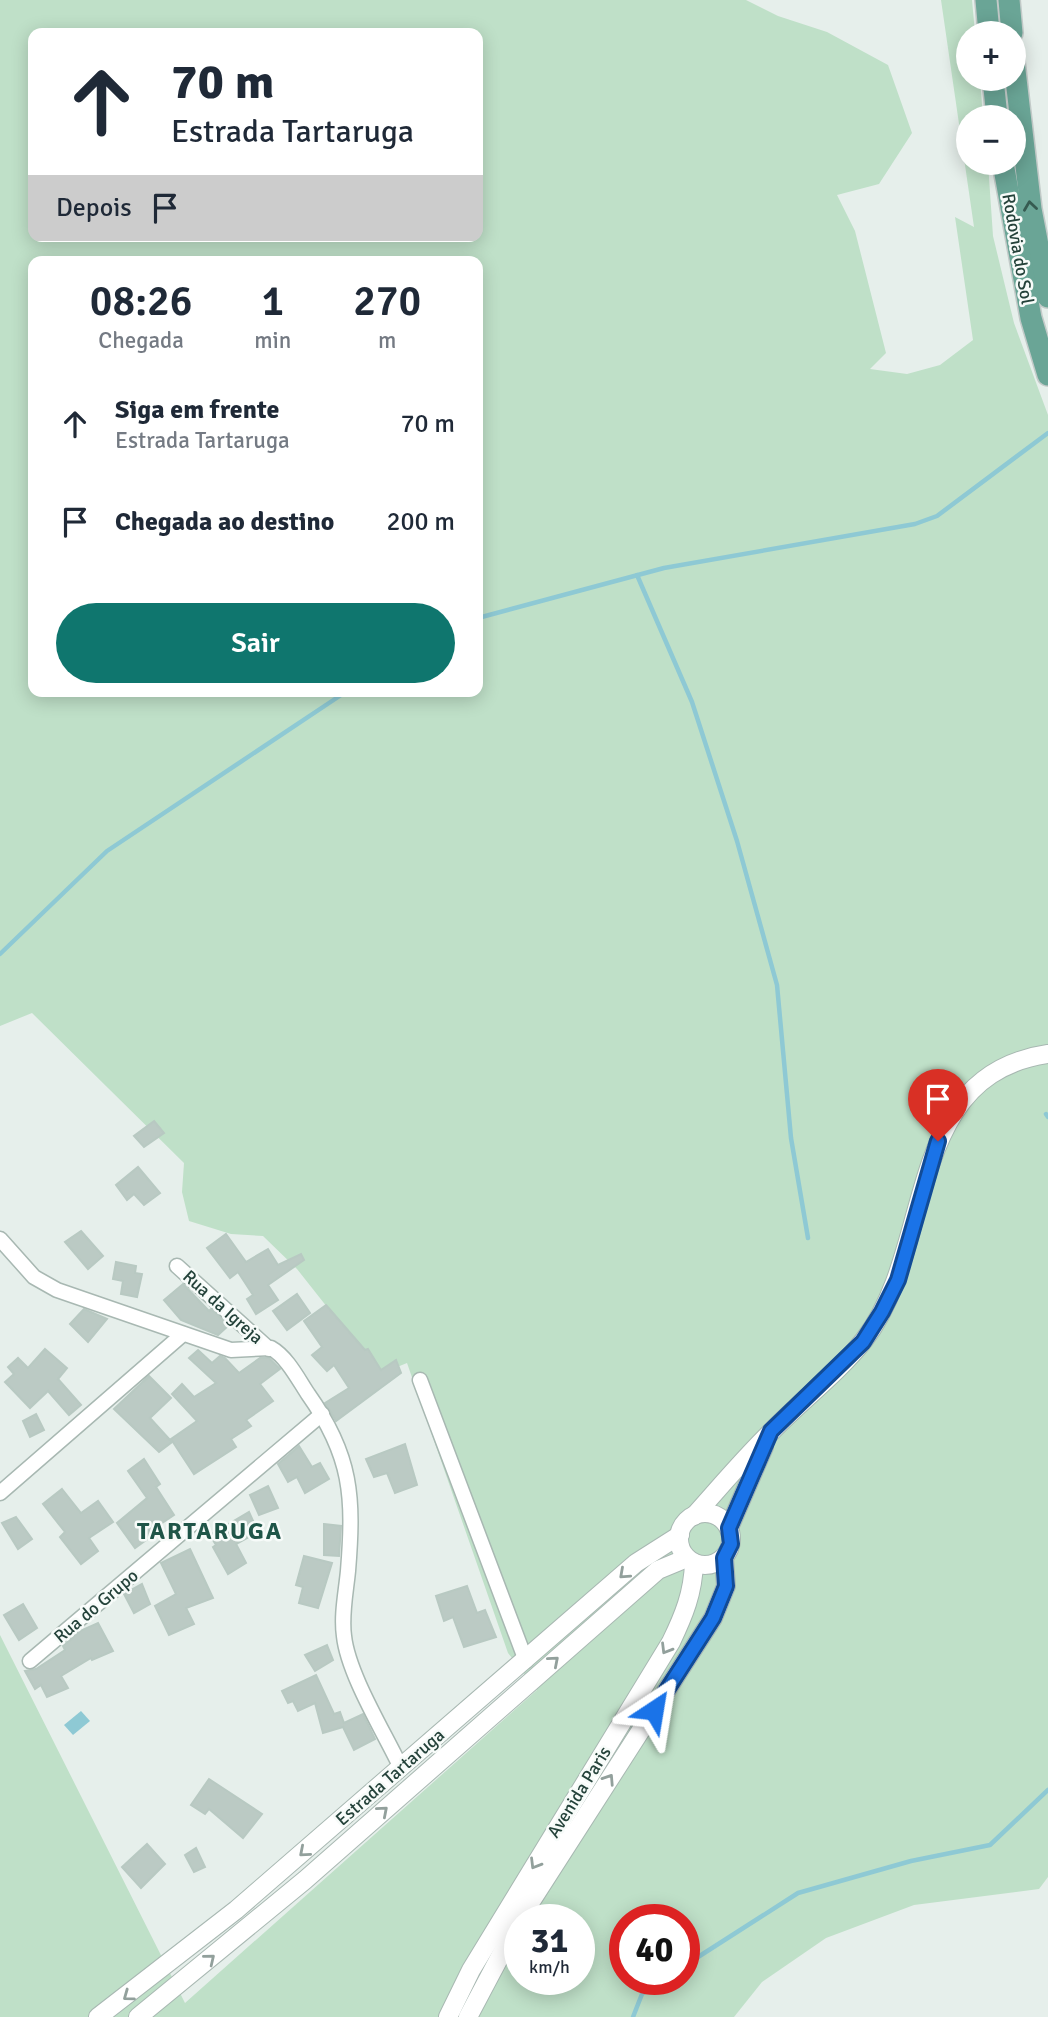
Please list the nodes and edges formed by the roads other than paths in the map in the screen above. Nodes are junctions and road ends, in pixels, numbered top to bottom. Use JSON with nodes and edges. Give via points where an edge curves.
{"nodes":[{"id":1,"x":986,"y":0,"type":"edge"},
{"id":2,"x":1009,"y":0,"type":"edge"},
{"id":3,"x":988,"y":21,"type":"edge"},
{"id":4,"x":1011,"y":21,"type":"edge"},
{"id":5,"x":1017,"y":91,"type":"edge"},
{"id":6,"x":1005,"y":175,"type":"edge"},
{"id":7,"x":1048,"y":297,"type":"edge"},
{"id":8,"x":1048,"y":375,"type":"edge"},
{"id":9,"x":1048,"y":1054,"type":"edge"},
{"id":10,"x":0,"y":1238,"type":"edge"},
{"id":11,"x":177,"y":1266,"type":"dead end"},
{"id":12,"x":183,"y":1334,"type":"junction"},
{"id":13,"x":269,"y":1349,"type":"junction"},
{"id":14,"x":420,"y":1381,"type":"dead end"},
{"id":15,"x":322,"y":1413,"type":"junction"},
{"id":16,"x":771,"y":1431,"type":"junction"},
{"id":17,"x":0,"y":1493,"type":"edge"},
{"id":18,"x":694,"y":1516,"type":"junction"},
{"id":19,"x":729,"y":1528,"type":"junction"},
{"id":20,"x":680,"y":1535,"type":"junction"},
{"id":21,"x":724,"y":1558,"type":"junction"},
{"id":22,"x":690,"y":1560,"type":"junction"},
{"id":23,"x":30,"y":1661,"type":"dead end"},
{"id":24,"x":526,"y":1661,"type":"junction"},
{"id":25,"x":401,"y":1768,"type":"junction"},
{"id":26,"x":99,"y":2017,"type":"edge"},
{"id":27,"x":138,"y":2017,"type":"edge"},
{"id":28,"x":448,"y":2017,"type":"edge"},
{"id":29,"x":468,"y":2017,"type":"edge"}],
"edges":[{"from":1,"to":3,"type":"main road"},
{"from":2,"to":4,"type":"main road"},
{"from":7,"to":5,"type":"main road","name":"Rodovia do Sol","one_way":true,"via":[[1031,209]]},
{"from":6,"to":8,"type":"main road","name":"Rodovia do Sol","via":[[1031,318]]},
{"from":9,"to":16,"type":"street","via":[[994,1071],[961,1100],[938,1141],[898,1280],[882,1312],[863,1342]]},
{"from":10,"to":12,"type":"street","via":[[44,1283]]},
{"from":11,"to":13,"type":"street","name":"Rua da Igreja"},
{"from":12,"to":13,"type":"street","via":[[231,1350]]},
{"from":12,"to":17,"type":"street"},
{"from":13,"to":15,"type":"street","via":[[283,1358]]},
{"from":14,"to":24,"type":"street"},
{"from":15,"to":23,"type":"street","name":"Rua do Grupo"},
{"from":15,"to":25,"type":"street","via":[[339,1443],[349,1481],[345,1643]]},
{"from":16,"to":18,"type":"street"},
{"from":16,"to":19,"type":"street"},
{"from":18,"to":19,"type":"street","via":[[717,1516]]},
{"from":18,"to":20,"type":"street"},
{"from":19,"to":21,"type":"street","via":[[731,1544]]},
{"from":20,"to":22,"type":"street"},
{"from":20,"to":24,"type":"street","name":"Estrada Tartaruga","one_way":true,"via":[[636,1563]]},
{"from":21,"to":22,"type":"street","via":[[709,1565]]},
{"from":29,"to":21,"type":"street","name":"Avenida Paris","one_way":true,"via":[[521,1917],[713,1618],[726,1586]]},
{"from":27,"to":22,"type":"street","name":"Estrada Tartaruga","one_way":true,"via":[[305,1880],[658,1570]]},
{"from":22,"to":28,"type":"street","name":"Avenida Paris","one_way":true,"via":[[693,1586],[688,1608],[671,1642],[471,1970]]},
{"from":24,"to":25,"type":"street","name":"Estrada Tartaruga"},
{"from":25,"to":26,"type":"street","name":"Estrada Tartaruga","one_way":true,"via":[[236,1910]]}]}
